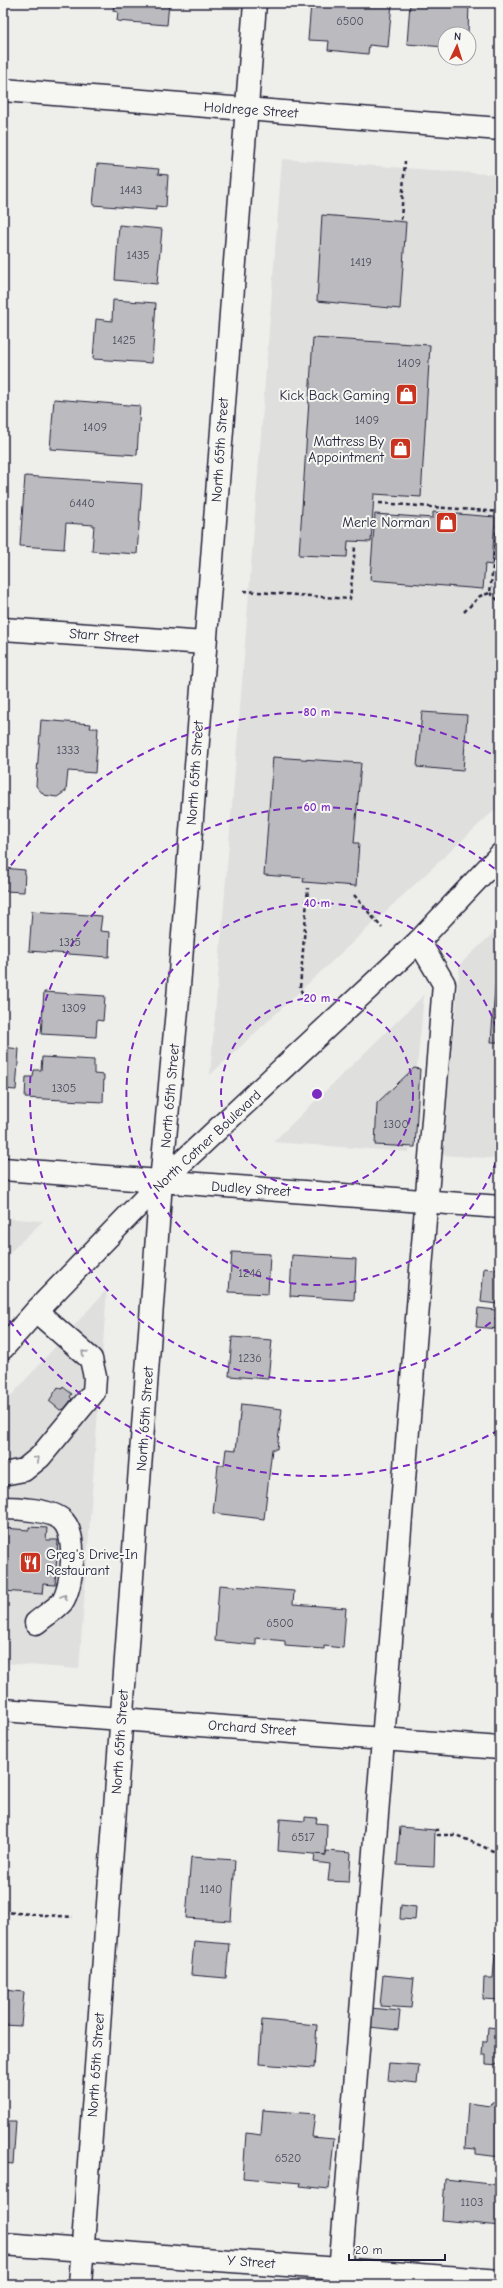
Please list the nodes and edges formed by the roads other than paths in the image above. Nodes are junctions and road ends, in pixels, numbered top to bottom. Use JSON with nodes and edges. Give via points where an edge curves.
{"nodes":[{"id":1,"x":255,"y":3,"type":"edge"},
{"id":2,"x":3,"y":90,"type":"edge"},
{"id":3,"x":248,"y":110,"type":"junction"},
{"id":4,"x":500,"y":129,"type":"edge"},
{"id":5,"x":3,"y":629,"type":"edge"},
{"id":6,"x":205,"y":643,"type":"junction"},
{"id":7,"x":500,"y":855,"type":"edge"},
{"id":8,"x":500,"y":876,"type":"edge"},
{"id":9,"x":419,"y":941,"type":"junction"},
{"id":10,"x":3,"y":1169,"type":"edge"},
{"id":11,"x":161,"y":1182,"type":"junction"},
{"id":12,"x":427,"y":1202,"type":"junction"},
{"id":13,"x":500,"y":1207,"type":"edge"},
{"id":14,"x":36,"y":1310,"type":"junction"},
{"id":15,"x":3,"y":1348,"type":"edge"},
{"id":16,"x":3,"y":1474,"type":"edge"},
{"id":17,"x":3,"y":1508,"type":"edge"},
{"id":18,"x":36,"y":1623,"type":"dead end"},
{"id":19,"x":3,"y":1710,"type":"edge"},
{"id":20,"x":122,"y":1719,"type":"junction"},
{"id":21,"x":384,"y":1738,"type":"junction"},
{"id":22,"x":500,"y":1748,"type":"edge"},
{"id":23,"x":3,"y":2244,"type":"edge"},
{"id":24,"x":83,"y":2249,"type":"junction"},
{"id":25,"x":340,"y":2277,"type":"edge"},
{"id":26,"x":500,"y":2280,"type":"edge"},
{"id":27,"x":80,"y":2285,"type":"edge"}],
"edges":[{"from":1,"to":3,"type":"street","name":"North 65th Street"},
{"from":2,"to":3,"type":"street","name":"Holdrege Street"},
{"from":3,"to":4,"type":"street","name":"Holdrege Street"},
{"from":3,"to":6,"type":"street","name":"North 65th Street"},
{"from":5,"to":6,"type":"street","name":"Starr Street"},
{"from":6,"to":11,"type":"street","name":"North 65th Street","via":[[178,999]]},
{"from":7,"to":9,"type":"street","name":"North Cotner Boulevard"},
{"from":8,"to":9,"type":"street","name":"North Cotner Boulevard"},
{"from":9,"to":11,"type":"street","name":"North Cotner Boulevard"},
{"from":9,"to":12,"type":"street","via":[[444,984]]},
{"from":10,"to":11,"type":"street","name":"Dudley Street"},
{"from":11,"to":12,"type":"street","name":"Dudley Street"},
{"from":11,"to":14,"type":"street","name":"North Cotner Boulevard"},
{"from":11,"to":20,"type":"street","name":"North 65th Street"},
{"from":12,"to":13,"type":"street","name":"Dudley Street"},
{"from":12,"to":21,"type":"street"},
{"from":14,"to":15,"type":"street","name":"North Cotner Boulevard"},
{"from":16,"to":14,"type":"street","one_way":true,"via":[[24,1470],[40,1457],[94,1392],[95,1377],[91,1359]]},
{"from":18,"to":17,"type":"street","one_way":true,"via":[[61,1602],[70,1588],[72,1542],[68,1529],[62,1520],[54,1515],[21,1508]]},
{"from":19,"to":20,"type":"street","name":"Orchard Street"},
{"from":20,"to":21,"type":"street","name":"Orchard Street"},
{"from":20,"to":24,"type":"street","name":"North 65th Street"},
{"from":21,"to":22,"type":"street","name":"Orchard Street"},
{"from":21,"to":25,"type":"street"},
{"from":23,"to":24,"type":"street","name":"Y Street"},
{"from":24,"to":25,"type":"street","name":"Y Street"},
{"from":24,"to":27,"type":"street","name":"North 65th Street"},
{"from":25,"to":26,"type":"street","name":"Y Street"}]}
